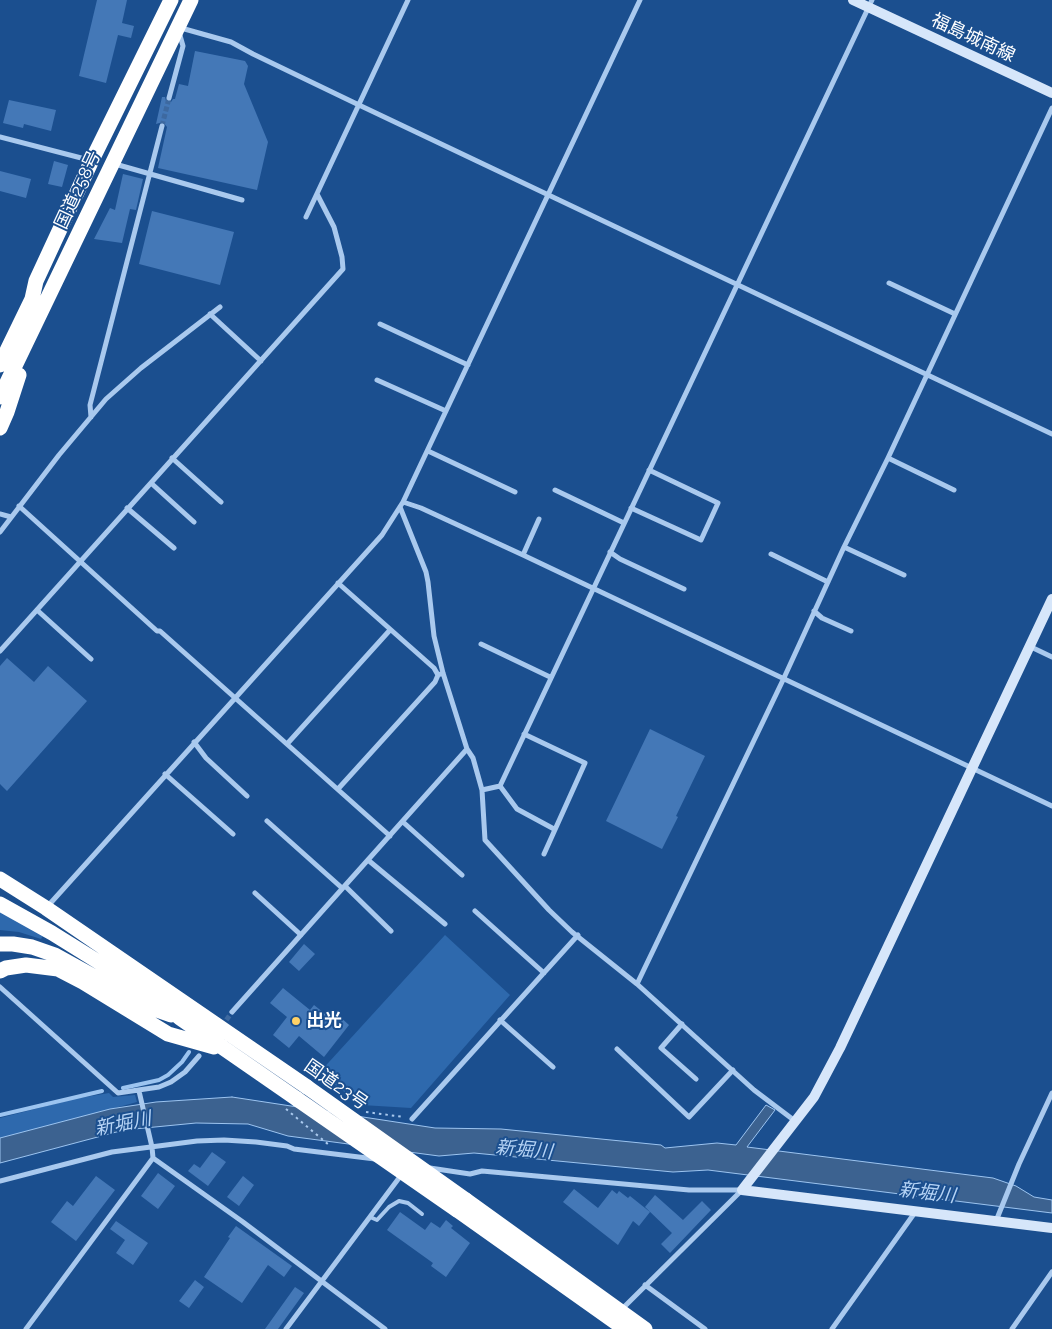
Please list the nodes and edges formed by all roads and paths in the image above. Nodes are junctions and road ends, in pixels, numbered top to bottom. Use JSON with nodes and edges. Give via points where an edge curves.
{"nodes":[{"id":1,"x":171,"y":0,"type":"edge"},
{"id":2,"x":190,"y":0,"type":"edge"},
{"id":3,"x":408,"y":0,"type":"edge"},
{"id":4,"x":640,"y":0,"type":"edge"},
{"id":5,"x":853,"y":0,"type":"edge"},
{"id":6,"x":870,"y":4,"type":"edge"},
{"id":7,"x":178,"y":27,"type":"junction"},
{"id":8,"x":1052,"y":93,"type":"edge"},
{"id":9,"x":169,"y":98,"type":"tunnel mouth"},
{"id":10,"x":359,"y":105,"type":"junction"},
{"id":11,"x":1052,"y":108,"type":"edge"},
{"id":12,"x":162,"y":126,"type":"tunnel mouth"},
{"id":13,"x":0,"y":137,"type":"edge"},
{"id":14,"x":92,"y":160,"type":"junction"},
{"id":15,"x":112,"y":163,"type":"junction"},
{"id":16,"x":150,"y":175,"type":"junction"},
{"id":17,"x":317,"y":194,"type":"junction"},
{"id":18,"x":549,"y":194,"type":"junction"},
{"id":19,"x":242,"y":200,"type":"dead end"},
{"id":20,"x":306,"y":217,"type":"dead end"},
{"id":21,"x":36,"y":281,"type":"junction"},
{"id":22,"x":737,"y":283,"type":"junction"},
{"id":23,"x":889,"y":284,"type":"dead end"},
{"id":24,"x":220,"y":306,"type":"dead end"},
{"id":25,"x":210,"y":314,"type":"junction"},
{"id":26,"x":956,"y":314,"type":"junction"},
{"id":27,"x":380,"y":324,"type":"dead end"},
{"id":28,"x":33,"y":330,"type":"junction"},
{"id":29,"x":0,"y":344,"type":"edge"},
{"id":30,"x":260,"y":361,"type":"junction"},
{"id":31,"x":0,"y":365,"type":"edge"},
{"id":32,"x":468,"y":365,"type":"junction"},
{"id":33,"x":927,"y":374,"type":"junction"},
{"id":34,"x":377,"y":380,"type":"dead end"},
{"id":35,"x":0,"y":397,"type":"edge"},
{"id":36,"x":446,"y":411,"type":"junction"},
{"id":37,"x":91,"y":417,"type":"junction"},
{"id":38,"x":0,"y":428,"type":"edge"},
{"id":39,"x":1052,"y":434,"type":"edge"},
{"id":40,"x":428,"y":450,"type":"junction"},
{"id":41,"x":172,"y":458,"type":"junction"},
{"id":42,"x":888,"y":458,"type":"junction"},
{"id":43,"x":649,"y":470,"type":"junction"},
{"id":44,"x":151,"y":483,"type":"junction"},
{"id":45,"x":555,"y":490,"type":"dead end"},
{"id":46,"x":954,"y":490,"type":"dead end"},
{"id":47,"x":515,"y":492,"type":"dead end"},
{"id":48,"x":221,"y":502,"type":"dead end"},
{"id":49,"x":402,"y":504,"type":"junction"},
{"id":50,"x":19,"y":506,"type":"junction"},
{"id":51,"x":127,"y":508,"type":"junction"},
{"id":52,"x":631,"y":508,"type":"junction"},
{"id":53,"x":0,"y":514,"type":"edge"},
{"id":54,"x":11,"y":517,"type":"junction"},
{"id":55,"x":539,"y":519,"type":"dead end"},
{"id":56,"x":194,"y":522,"type":"dead end"},
{"id":57,"x":624,"y":523,"type":"junction"},
{"id":58,"x":0,"y":532,"type":"edge"},
{"id":59,"x":844,"y":547,"type":"junction"},
{"id":60,"x":174,"y":548,"type":"dead end"},
{"id":61,"x":610,"y":552,"type":"junction"},
{"id":62,"x":771,"y":554,"type":"dead end"},
{"id":63,"x":523,"y":555,"type":"junction"},
{"id":64,"x":80,"y":561,"type":"junction"},
{"id":65,"x":904,"y":575,"type":"dead end"},
{"id":66,"x":828,"y":582,"type":"junction"},
{"id":67,"x":338,"y":583,"type":"junction"},
{"id":68,"x":592,"y":589,"type":"junction"},
{"id":69,"x":684,"y":589,"type":"dead end"},
{"id":70,"x":1052,"y":599,"type":"edge"},
{"id":71,"x":37,"y":610,"type":"junction"},
{"id":72,"x":814,"y":611,"type":"junction"},
{"id":73,"x":390,"y":630,"type":"junction"},
{"id":74,"x":851,"y":631,"type":"dead end"},
{"id":75,"x":481,"y":644,"type":"dead end"},
{"id":76,"x":1029,"y":646,"type":"junction"},
{"id":77,"x":0,"y":651,"type":"edge"},
{"id":78,"x":1052,"y":657,"type":"edge"},
{"id":79,"x":92,"y":659,"type":"dead end"},
{"id":80,"x":441,"y":674,"type":"junction"},
{"id":81,"x":550,"y":677,"type":"junction"},
{"id":82,"x":783,"y":680,"type":"junction"},
{"id":83,"x":236,"y":698,"type":"junction"},
{"id":84,"x":524,"y":734,"type":"junction"},
{"id":85,"x":194,"y":742,"type":"junction"},
{"id":86,"x":288,"y":744,"type":"junction"},
{"id":87,"x":467,"y":749,"type":"junction"},
{"id":88,"x":972,"y":768,"type":"junction"},
{"id":89,"x":165,"y":774,"type":"junction"},
{"id":90,"x":500,"y":786,"type":"junction"},
{"id":91,"x":338,"y":789,"type":"junction"},
{"id":92,"x":482,"y":790,"type":"junction"},
{"id":93,"x":247,"y":796,"type":"dead end"},
{"id":94,"x":1052,"y":806,"type":"edge"},
{"id":95,"x":267,"y":821,"type":"dead end"},
{"id":96,"x":403,"y":822,"type":"junction"},
{"id":97,"x":554,"y":830,"type":"junction"},
{"id":98,"x":233,"y":834,"type":"dead end"},
{"id":99,"x":390,"y":836,"type":"junction"},
{"id":100,"x":544,"y":854,"type":"dead end"},
{"id":101,"x":368,"y":860,"type":"junction"},
{"id":102,"x":462,"y":875,"type":"dead end"},
{"id":103,"x":2,"y":879,"type":"edge"},
{"id":104,"x":343,"y":887,"type":"junction"},
{"id":105,"x":255,"y":893,"type":"dead end"},
{"id":106,"x":0,"y":904,"type":"edge"},
{"id":107,"x":46,"y":908,"type":"junction"},
{"id":108,"x":475,"y":911,"type":"dead end"},
{"id":109,"x":445,"y":924,"type":"dead end"},
{"id":110,"x":392,"y":931,"type":"dead end"},
{"id":111,"x":301,"y":935,"type":"junction"},
{"id":112,"x":578,"y":936,"type":"junction"},
{"id":113,"x":0,"y":944,"type":"edge"},
{"id":114,"x":0,"y":971,"type":"edge"},
{"id":115,"x":544,"y":973,"type":"junction"},
{"id":116,"x":636,"y":984,"type":"junction"},
{"id":117,"x":0,"y":987,"type":"edge"},
{"id":118,"x":232,"y":1012,"type":"tunnel mouth"},
{"id":119,"x":180,"y":1018,"type":"junction"},
{"id":120,"x":500,"y":1020,"type":"junction"},
{"id":121,"x":682,"y":1024,"type":"junction"},
{"id":122,"x":617,"y":1049,"type":"dead end"},
{"id":123,"x":225,"y":1050,"type":"junction"},
{"id":124,"x":199,"y":1056,"type":"dead end"},
{"id":125,"x":553,"y":1067,"type":"dead end"},
{"id":126,"x":733,"y":1070,"type":"junction"},
{"id":127,"x":696,"y":1079,"type":"dead end"},
{"id":128,"x":139,"y":1091,"type":"junction"},
{"id":129,"x":1052,"y":1093,"type":"edge"},
{"id":130,"x":281,"y":1105,"type":"dead end"},
{"id":131,"x":359,"y":1111,"type":"dead end"},
{"id":132,"x":412,"y":1119,"type":"joint"},
{"id":133,"x":795,"y":1121,"type":"junction"},
{"id":134,"x":152,"y":1147,"type":"junction"},
{"id":135,"x":340,"y":1154,"type":"junction"},
{"id":136,"x":153,"y":1158,"type":"junction"},
{"id":137,"x":404,"y":1170,"type":"dead end"},
{"id":138,"x":0,"y":1181,"type":"edge"},
{"id":139,"x":742,"y":1190,"type":"junction"},
{"id":140,"x":462,"y":1205,"type":"junction"},
{"id":141,"x":917,"y":1211,"type":"junction"},
{"id":142,"x":422,"y":1214,"type":"dead end"},
{"id":143,"x":370,"y":1217,"type":"junction"},
{"id":144,"x":996,"y":1221,"type":"junction"},
{"id":145,"x":1052,"y":1228,"type":"edge"},
{"id":146,"x":1052,"y":1272,"type":"edge"},
{"id":147,"x":322,"y":1282,"type":"junction"},
{"id":148,"x":645,"y":1285,"type":"junction"},
{"id":149,"x":616,"y":1322,"type":"edge"},
{"id":150,"x":26,"y":1329,"type":"edge"},
{"id":151,"x":286,"y":1329,"type":"edge"},
{"id":152,"x":385,"y":1329,"type":"edge"},
{"id":153,"x":645,"y":1329,"type":"edge"},
{"id":154,"x":705,"y":1329,"type":"edge"},
{"id":155,"x":832,"y":1329,"type":"edge"},
{"id":156,"x":1012,"y":1329,"type":"edge"}],
"edges":[{"from":1,"to":14,"type":"highway","name":"国道258号"},
{"from":2,"to":7,"type":"highway","name":"国道258号"},
{"from":3,"to":10,"type":"street"},
{"from":4,"to":18,"type":"street"},
{"from":5,"to":6,"type":"street","name":"福島城南線"},
{"from":6,"to":8,"type":"street","name":"福島城南線"},
{"from":6,"to":22,"type":"street"},
{"from":7,"to":9,"type":"street","via":[[183,46]]},
{"from":7,"to":10,"type":"street","via":[[231,42]]},
{"from":7,"to":15,"type":"highway","name":"国道258号"},
{"from":10,"to":17,"type":"street"},
{"from":10,"to":18,"type":"street"},
{"from":11,"to":26,"type":"street"},
{"from":12,"to":16,"type":"street"},
{"from":13,"to":14,"type":"street"},
{"from":14,"to":21,"type":"highway","name":"国道258号"},
{"from":15,"to":16,"type":"street"},
{"from":15,"to":28,"type":"highway","name":"国道258号"},
{"from":16,"to":19,"type":"street"},
{"from":16,"to":37,"type":"street","via":[[90,405]]},
{"from":17,"to":20,"type":"street"},
{"from":17,"to":30,"type":"street","via":[[334,227],[343,268]]},
{"from":18,"to":22,"type":"street"},
{"from":18,"to":32,"type":"street"},
{"from":21,"to":29,"type":"highway"},
{"from":21,"to":31,"type":"highway","name":"国道258号","via":[[32,299]]},
{"from":22,"to":33,"type":"street"},
{"from":22,"to":43,"type":"street"},
{"from":23,"to":26,"type":"street"},
{"from":24,"to":25,"type":"street"},
{"from":25,"to":30,"type":"street"},
{"from":25,"to":37,"type":"street","via":[[141,368]]},
{"from":26,"to":33,"type":"street"},
{"from":27,"to":32,"type":"street"},
{"from":28,"to":35,"type":"highway","name":"国道258号"},
{"from":28,"to":38,"type":"highway"},
{"from":30,"to":41,"type":"street"},
{"from":32,"to":36,"type":"street"},
{"from":33,"to":39,"type":"street"},
{"from":33,"to":42,"type":"street"},
{"from":34,"to":36,"type":"street"},
{"from":36,"to":40,"type":"street"},
{"from":37,"to":50,"type":"street"},
{"from":40,"to":47,"type":"street"},
{"from":40,"to":49,"type":"street"},
{"from":41,"to":44,"type":"street"},
{"from":41,"to":48,"type":"street"},
{"from":42,"to":46,"type":"street"},
{"from":42,"to":59,"type":"street"},
{"from":43,"to":52,"type":"street"},
{"from":43,"to":52,"type":"street","via":[[718,503],[701,540]]},
{"from":44,"to":51,"type":"street"},
{"from":44,"to":56,"type":"street"},
{"from":45,"to":57,"type":"street"},
{"from":49,"to":63,"type":"street","via":[[421,508]]},
{"from":49,"to":67,"type":"street","via":[[382,535]]},
{"from":49,"to":80,"type":"street","via":[[427,577]]},
{"from":50,"to":54,"type":"street"},
{"from":50,"to":64,"type":"street"},
{"from":51,"to":60,"type":"street"},
{"from":51,"to":64,"type":"street"},
{"from":52,"to":57,"type":"street"},
{"from":53,"to":54,"type":"street"},
{"from":54,"to":58,"type":"street"},
{"from":55,"to":63,"type":"street"},
{"from":57,"to":61,"type":"street"},
{"from":59,"to":65,"type":"street"},
{"from":59,"to":66,"type":"street"},
{"from":61,"to":68,"type":"street"},
{"from":61,"to":69,"type":"street"},
{"from":62,"to":66,"type":"street"},
{"from":63,"to":68,"type":"street"},
{"from":64,"to":71,"type":"street"},
{"from":64,"to":83,"type":"street","via":[[157,632],[160,631]]},
{"from":66,"to":72,"type":"street"},
{"from":67,"to":73,"type":"street"},
{"from":67,"to":83,"type":"street"},
{"from":68,"to":81,"type":"street"},
{"from":68,"to":82,"type":"street"},
{"from":70,"to":76,"type":"street"},
{"from":71,"to":77,"type":"street"},
{"from":71,"to":79,"type":"street"},
{"from":72,"to":74,"type":"street"},
{"from":72,"to":82,"type":"street"},
{"from":73,"to":80,"type":"street"},
{"from":73,"to":86,"type":"street"},
{"from":75,"to":81,"type":"street"},
{"from":76,"to":78,"type":"street"},
{"from":76,"to":88,"type":"street"},
{"from":80,"to":87,"type":"street"},
{"from":80,"to":91,"type":"street"},
{"from":81,"to":84,"type":"street"},
{"from":82,"to":88,"type":"street"},
{"from":82,"to":116,"type":"street"},
{"from":83,"to":85,"type":"street"},
{"from":83,"to":86,"type":"street"},
{"from":84,"to":90,"type":"street"},
{"from":84,"to":97,"type":"street","via":[[585,763]]},
{"from":85,"to":89,"type":"street"},
{"from":85,"to":93,"type":"street","via":[[206,758]]},
{"from":86,"to":91,"type":"street"},
{"from":87,"to":92,"type":"street","via":[[473,758]]},
{"from":87,"to":96,"type":"street"},
{"from":88,"to":94,"type":"street"},
{"from":88,"to":133,"type":"street","via":[[840,1048],[814,1096]]},
{"from":89,"to":98,"type":"street"},
{"from":89,"to":107,"type":"street"},
{"from":90,"to":92,"type":"street"},
{"from":90,"to":97,"type":"street","via":[[517,809]]},
{"from":91,"to":99,"type":"street"},
{"from":92,"to":112,"type":"street","via":[[485,840],[549,910]]},
{"from":95,"to":104,"type":"street"},
{"from":96,"to":99,"type":"street"},
{"from":96,"to":102,"type":"street"},
{"from":97,"to":100,"type":"street"},
{"from":99,"to":101,"type":"street"},
{"from":101,"to":104,"type":"street"},
{"from":101,"to":109,"type":"street"},
{"from":103,"to":107,"type":"highway","name":"国道23号"},
{"from":104,"to":110,"type":"street"},
{"from":104,"to":111,"type":"street"},
{"from":105,"to":111,"type":"street"},
{"from":106,"to":119,"type":"highway","name":"国道23号","via":[[158,999]]},
{"from":107,"to":140,"type":"highway","name":"国道23号","bridge":true,"via":[[307,1087]]},
{"from":108,"to":115,"type":"street"},
{"from":111,"to":118,"type":"street"},
{"from":112,"to":115,"type":"street"},
{"from":112,"to":116,"type":"street"},
{"from":113,"to":119,"type":"highway","via":[[32,947],[55,955],[151,1008]]},
{"from":114,"to":123,"type":"highway","via":[[26,965],[58,970],[168,1034]]},
{"from":115,"to":120,"type":"street"},
{"from":116,"to":121,"type":"street"},
{"from":117,"to":128,"type":"street","via":[[118,1093]]},
{"from":119,"to":123,"type":"highway","name":"国道23号"},
{"from":120,"to":125,"type":"street"},
{"from":120,"to":132,"type":"street"},
{"from":121,"to":126,"type":"street"},
{"from":121,"to":127,"type":"street","via":[[661,1048]]},
{"from":122,"to":126,"type":"street","via":[[689,1117]]},
{"from":123,"to":140,"type":"highway","name":"国道23号","bridge":true},
{"from":124,"to":128,"type":"street","via":[[171,1082]]},
{"from":126,"to":133,"type":"street"},
{"from":128,"to":134,"type":"street"},
{"from":129,"to":144,"type":"street"},
{"from":130,"to":135,"type":"path"},
{"from":131,"to":132,"type":"path"},
{"from":133,"to":139,"type":"street"},
{"from":134,"to":135,"type":"street","via":[[224,1140]]},
{"from":134,"to":136,"type":"street"},
{"from":134,"to":138,"type":"street","via":[[112,1152]]},
{"from":135,"to":139,"type":"street","via":[[470,1174],[482,1171],[689,1190]]},
{"from":136,"to":147,"type":"street"},
{"from":136,"to":150,"type":"street"},
{"from":137,"to":143,"type":"street"},
{"from":139,"to":141,"type":"street"},
{"from":139,"to":148,"type":"street"},
{"from":140,"to":149,"type":"highway","name":"国道23号"},
{"from":141,"to":144,"type":"street"},
{"from":141,"to":155,"type":"street"},
{"from":142,"to":143,"type":"lane","via":[[399,1201],[377,1220]]},
{"from":143,"to":147,"type":"street"},
{"from":144,"to":145,"type":"street"},
{"from":146,"to":156,"type":"street"},
{"from":147,"to":151,"type":"street"},
{"from":147,"to":152,"type":"street"},
{"from":148,"to":149,"type":"street"},
{"from":148,"to":154,"type":"street"},
{"from":149,"to":153,"type":"highway","name":"国道23号"}]}
